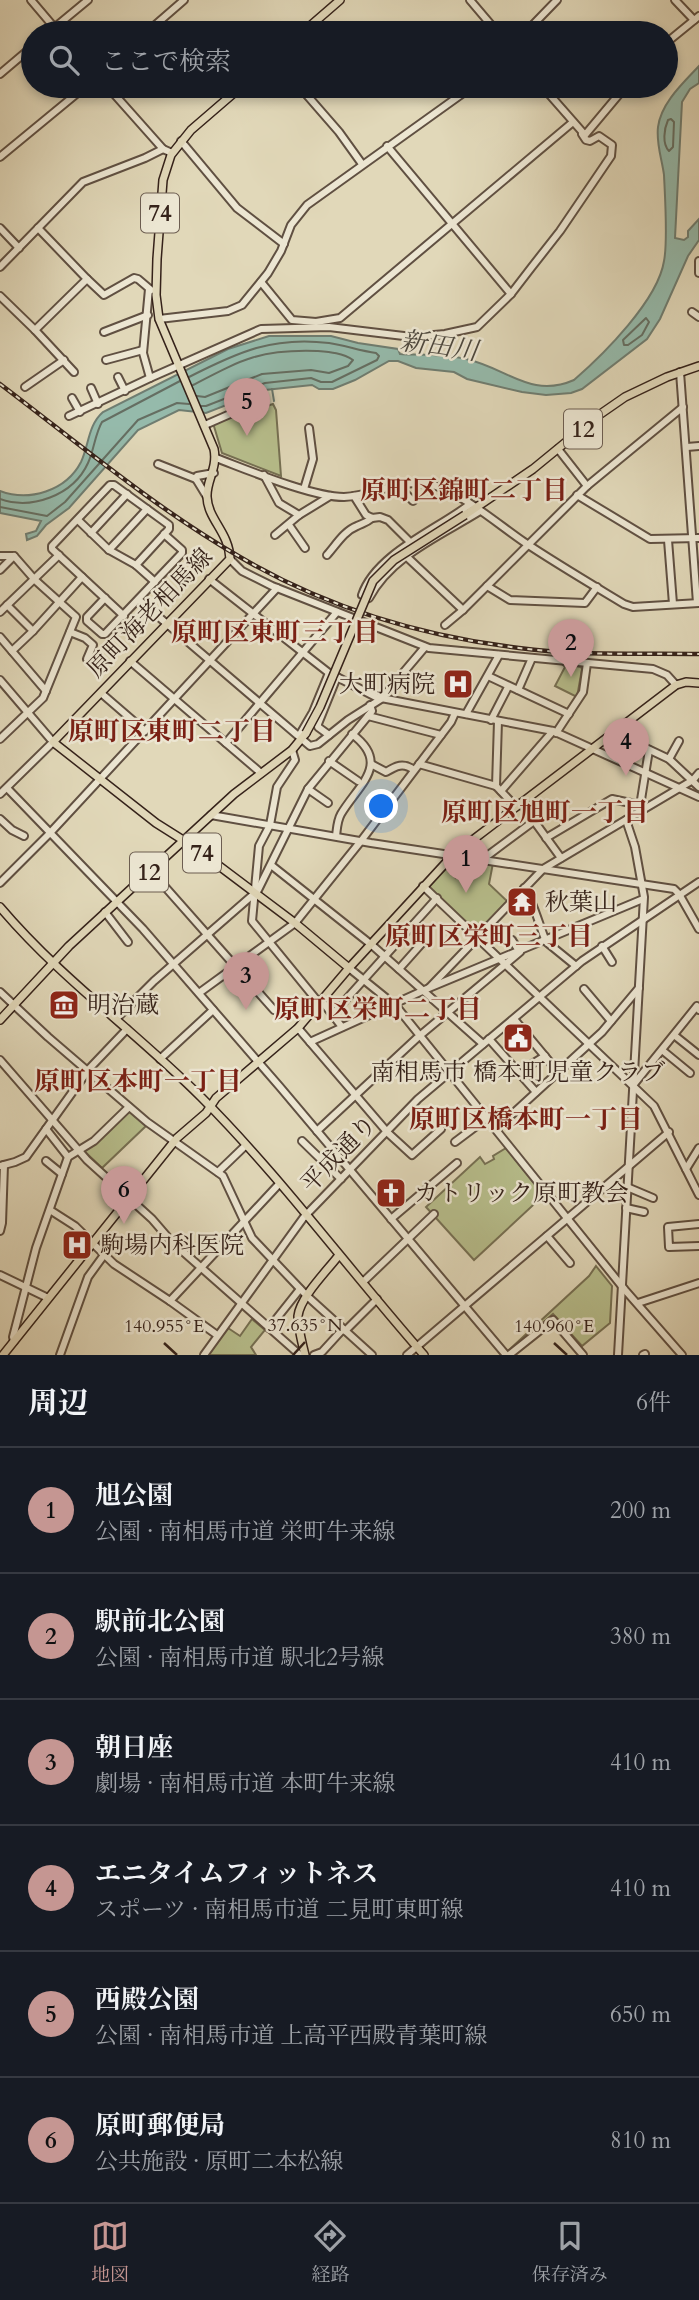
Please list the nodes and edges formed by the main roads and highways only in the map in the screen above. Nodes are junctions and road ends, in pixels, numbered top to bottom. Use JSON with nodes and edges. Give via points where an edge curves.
{"nodes":[{"id":1,"x":337,"y":1,"type":"edge"},
{"id":2,"x":315,"y":21,"type":"edge"},
{"id":3,"x":229,"y":98,"type":"edge"},
{"id":4,"x":699,"y":366,"type":"edge"},
{"id":5,"x":699,"y":682,"type":"edge"},
{"id":6,"x":183,"y":841,"type":"junction"},
{"id":7,"x":0,"y":907,"type":"edge"},
{"id":8,"x":52,"y":964,"type":"junction"},
{"id":9,"x":349,"y":968,"type":"junction"},
{"id":10,"x":0,"y":1020,"type":"edge"},
{"id":11,"x":210,"y":1107,"type":"junction"},
{"id":12,"x":339,"y":1255,"type":"junction"},
{"id":13,"x":3,"y":1355,"type":"edge"},
{"id":14,"x":302,"y":1355,"type":"edge"},
{"id":15,"x":424,"y":1355,"type":"edge"}],
"edges":[{"from":1,"to":2,"type":"main road"},
{"from":3,"to":6,"type":"main road","name":"原町海老相馬線","number":"74","via":[[173,153],[163,180],[152,290],[159,319],[216,458],[207,498],[228,541],[230,559],[53,742]]},
{"from":4,"to":6,"type":"main road","number":"12","bridge":true,"via":[[618,401],[522,477],[394,559],[373,581],[320,707],[292,750]]},
{"from":5,"to":9,"type":"main road","via":[[677,685],[453,855]]},
{"from":6,"to":8,"type":"main road","number":"12"},
{"from":6,"to":9,"type":"main road","number":"74"},
{"from":7,"to":8,"type":"main road"},
{"from":8,"to":10,"type":"main road","number":"12"},
{"from":8,"to":11,"type":"main road"},
{"from":9,"to":11,"type":"main road","via":[[298,1028]]},
{"from":11,"to":12,"type":"main road"},
{"from":11,"to":13,"type":"main road","via":[[128,1198]]},
{"from":12,"to":14,"type":"main road","via":[[307,1296],[298,1318]]},
{"from":12,"to":15,"type":"main road"}]}
